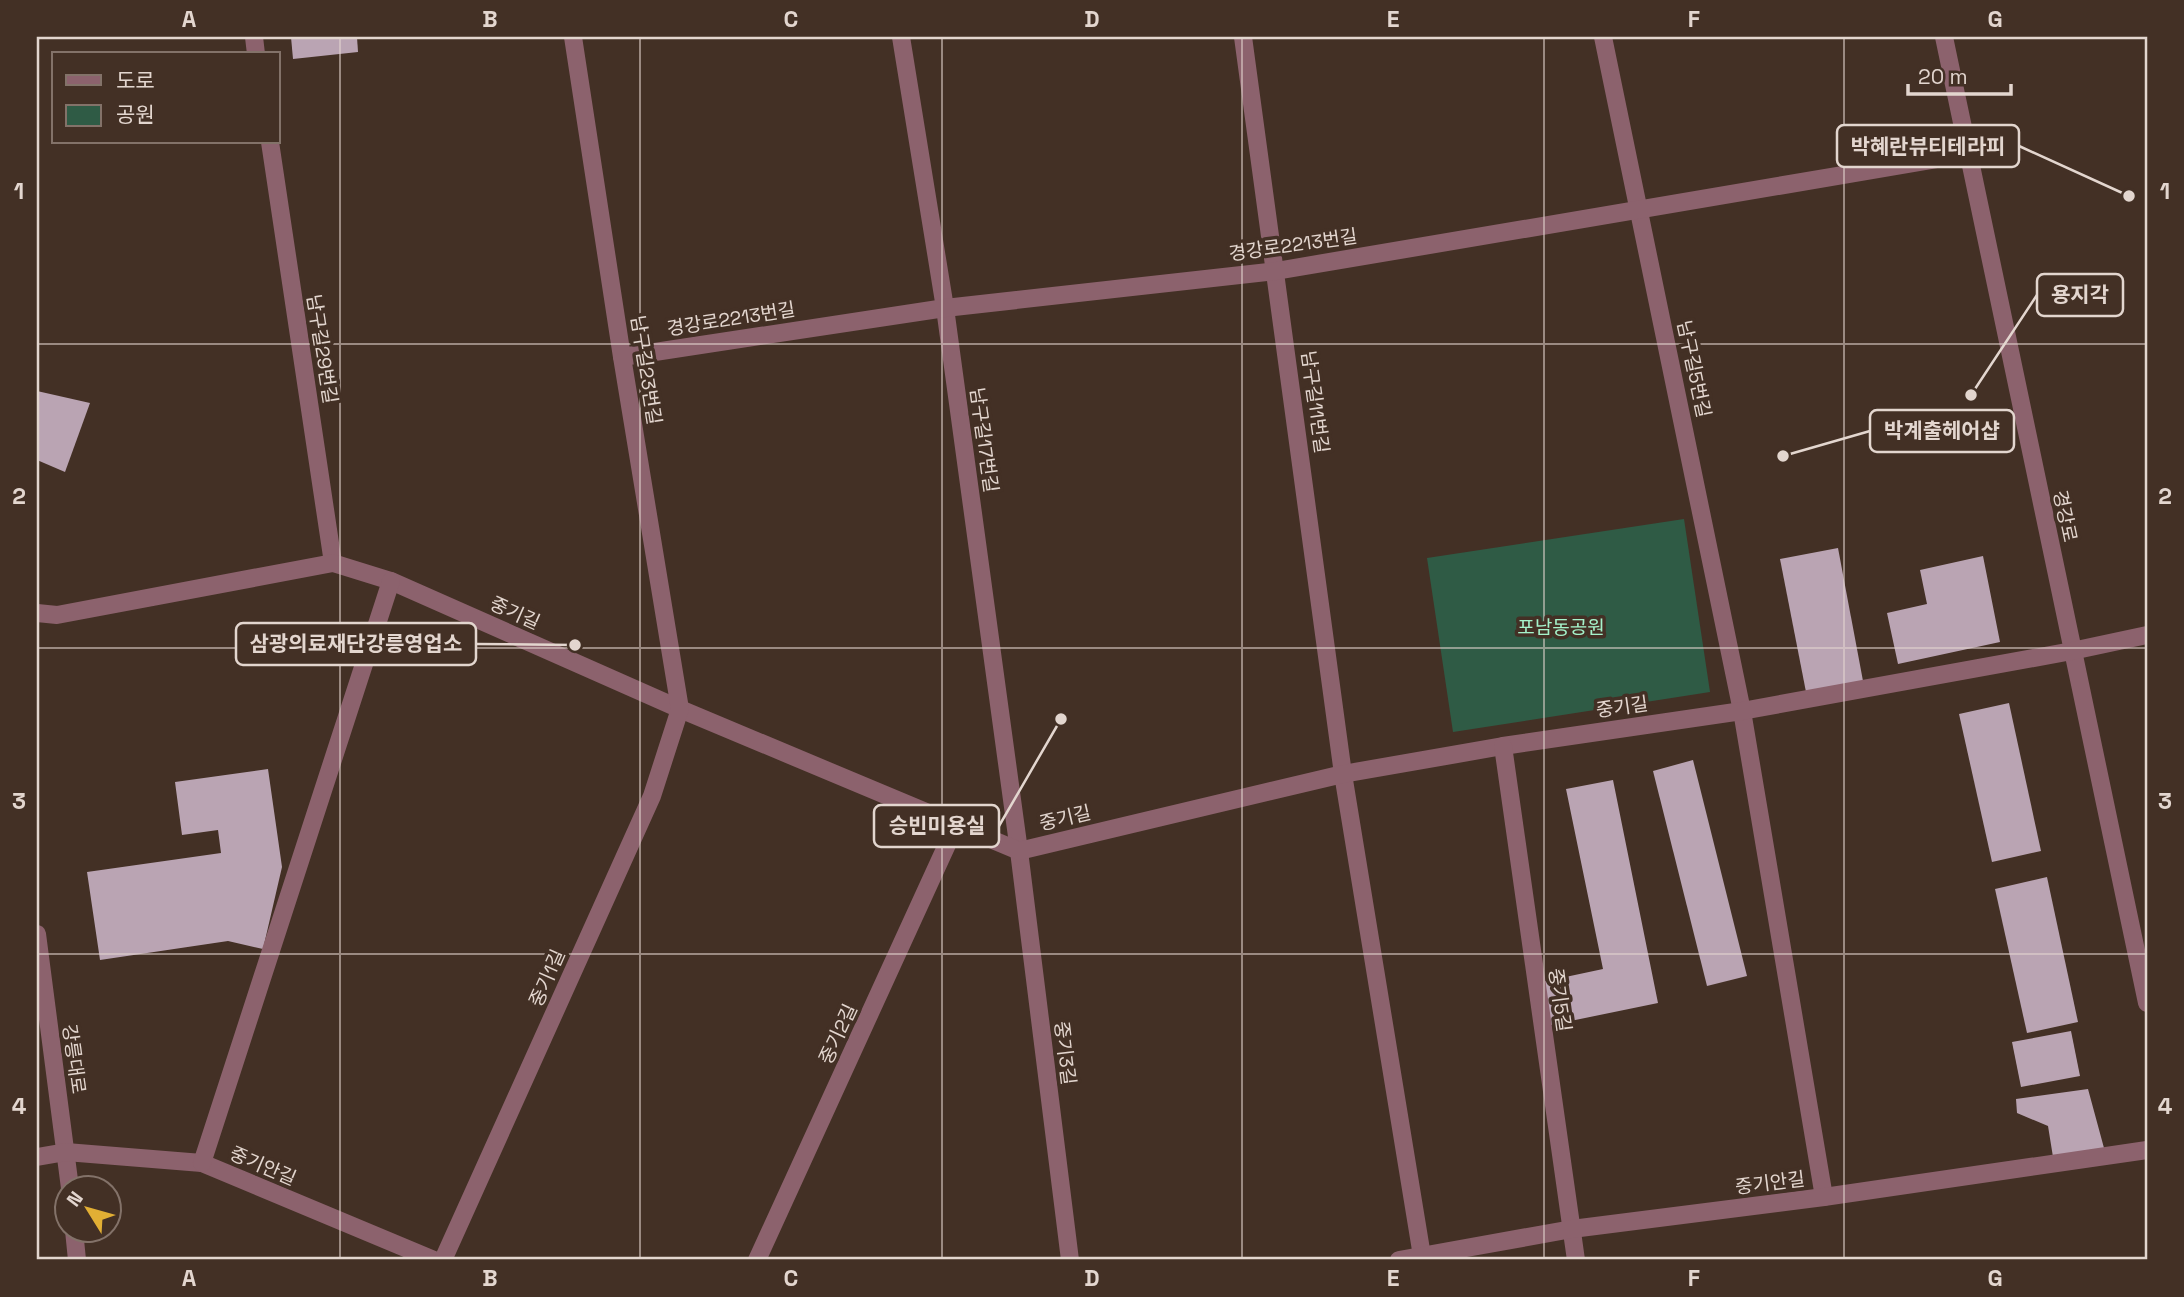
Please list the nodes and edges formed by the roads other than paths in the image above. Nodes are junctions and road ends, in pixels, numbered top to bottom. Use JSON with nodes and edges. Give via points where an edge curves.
{"nodes":[{"id":1,"x":573,"y":37,"type":"edge"},
{"id":2,"x":901,"y":37,"type":"edge"},
{"id":3,"x":1243,"y":37,"type":"edge"},
{"id":4,"x":1603,"y":37,"type":"edge"},
{"id":5,"x":1944,"y":37,"type":"edge"},
{"id":6,"x":270,"y":144,"type":"edge"},
{"id":7,"x":1967,"y":154,"type":"junction"},
{"id":8,"x":1640,"y":210,"type":"junction"},
{"id":9,"x":1276,"y":271,"type":"junction"},
{"id":10,"x":945,"y":308,"type":"junction"},
{"id":11,"x":622,"y":357,"type":"junction"},
{"id":12,"x":333,"y":563,"type":"junction"},
{"id":13,"x":391,"y":581,"type":"junction"},
{"id":14,"x":37,"y":613,"type":"edge"},
{"id":15,"x":2147,"y":635,"type":"edge"},
{"id":16,"x":2073,"y":651,"type":"junction"},
{"id":17,"x":680,"y":709,"type":"junction"},
{"id":18,"x":1742,"y":711,"type":"junction"},
{"id":19,"x":1503,"y":746,"type":"junction"},
{"id":20,"x":1343,"y":774,"type":"junction"},
{"id":21,"x":957,"y":825,"type":"junction"},
{"id":22,"x":1019,"y":850,"type":"junction"},
{"id":23,"x":37,"y":934,"type":"edge"},
{"id":24,"x":2147,"y":1003,"type":"edge"},
{"id":25,"x":2147,"y":1150,"type":"edge"},
{"id":26,"x":66,"y":1152,"type":"junction"},
{"id":27,"x":37,"y":1157,"type":"edge"},
{"id":28,"x":202,"y":1163,"type":"junction"},
{"id":29,"x":68,"y":1174,"type":"edge"},
{"id":30,"x":1824,"y":1197,"type":"junction"},
{"id":31,"x":1572,"y":1230,"type":"junction"},
{"id":32,"x":1422,"y":1256,"type":"junction"},
{"id":33,"x":434,"y":1260,"type":"edge"},
{"id":34,"x":443,"y":1260,"type":"edge"},
{"id":35,"x":757,"y":1260,"type":"edge"},
{"id":36,"x":1070,"y":1260,"type":"edge"},
{"id":37,"x":1399,"y":1260,"type":"edge"},
{"id":38,"x":1576,"y":1260,"type":"edge"}],
"edges":[{"from":1,"to":11,"type":"street","name":"남구길23번길"},
{"from":2,"to":10,"type":"street","name":"남구길17번길"},
{"from":3,"to":9,"type":"street","name":"남구길11번길"},
{"from":4,"to":8,"type":"street","name":"남구길5번길"},
{"from":5,"to":7,"type":"street","name":"경강로"},
{"from":6,"to":12,"type":"street","name":"남구길29번길"},
{"from":7,"to":8,"type":"street","name":"경강로2213번길"},
{"from":7,"to":16,"type":"street","name":"경강로"},
{"from":8,"to":9,"type":"street","name":"경강로2213번길"},
{"from":8,"to":18,"type":"street","name":"남구길5번길"},
{"from":9,"to":10,"type":"street","name":"경강로2213번길"},
{"from":9,"to":20,"type":"street","name":"남구길11번길"},
{"from":10,"to":11,"type":"street","name":"경강로2213번길"},
{"from":10,"to":22,"type":"street","name":"남구길17번길"},
{"from":11,"to":17,"type":"street","name":"남구길23번길"},
{"from":12,"to":13,"type":"street","name":"중기길"},
{"from":12,"to":14,"type":"street","name":"중기길","via":[[57,615]]},
{"from":13,"to":17,"type":"street","name":"중기길"},
{"from":13,"to":28,"type":"street"},
{"from":15,"to":16,"type":"street","name":"중기길"},
{"from":16,"to":18,"type":"street","name":"중기길"},
{"from":16,"to":24,"type":"street","name":"경강로"},
{"from":17,"to":21,"type":"street","name":"중기길"},
{"from":17,"to":34,"type":"street","name":"중기1길","via":[[652,796]]},
{"from":18,"to":19,"type":"street","name":"중기길"},
{"from":18,"to":30,"type":"street","name":"남구길5번길"},
{"from":19,"to":20,"type":"street","name":"중기길"},
{"from":19,"to":31,"type":"street","name":"중기5길"},
{"from":20,"to":22,"type":"street","name":"중기길"},
{"from":20,"to":32,"type":"street","name":"남구길11번길"},
{"from":21,"to":22,"type":"street","name":"중기길"},
{"from":21,"to":35,"type":"street","name":"중기2길"},
{"from":22,"to":36,"type":"street","name":"중기3길"},
{"from":23,"to":26,"type":"street","name":"강릉대로"},
{"from":25,"to":30,"type":"street","name":"중기안길"},
{"from":26,"to":27,"type":"street","name":"중기안길"},
{"from":26,"to":28,"type":"street","name":"중기안길"},
{"from":26,"to":29,"type":"street","name":"강릉대로"},
{"from":28,"to":33,"type":"street","name":"중기안길"},
{"from":30,"to":31,"type":"street","name":"중기안길"},
{"from":31,"to":32,"type":"street","name":"중기안길"},
{"from":31,"to":38,"type":"street","name":"중기5길"},
{"from":32,"to":37,"type":"street","name":"중기안길"}]}
